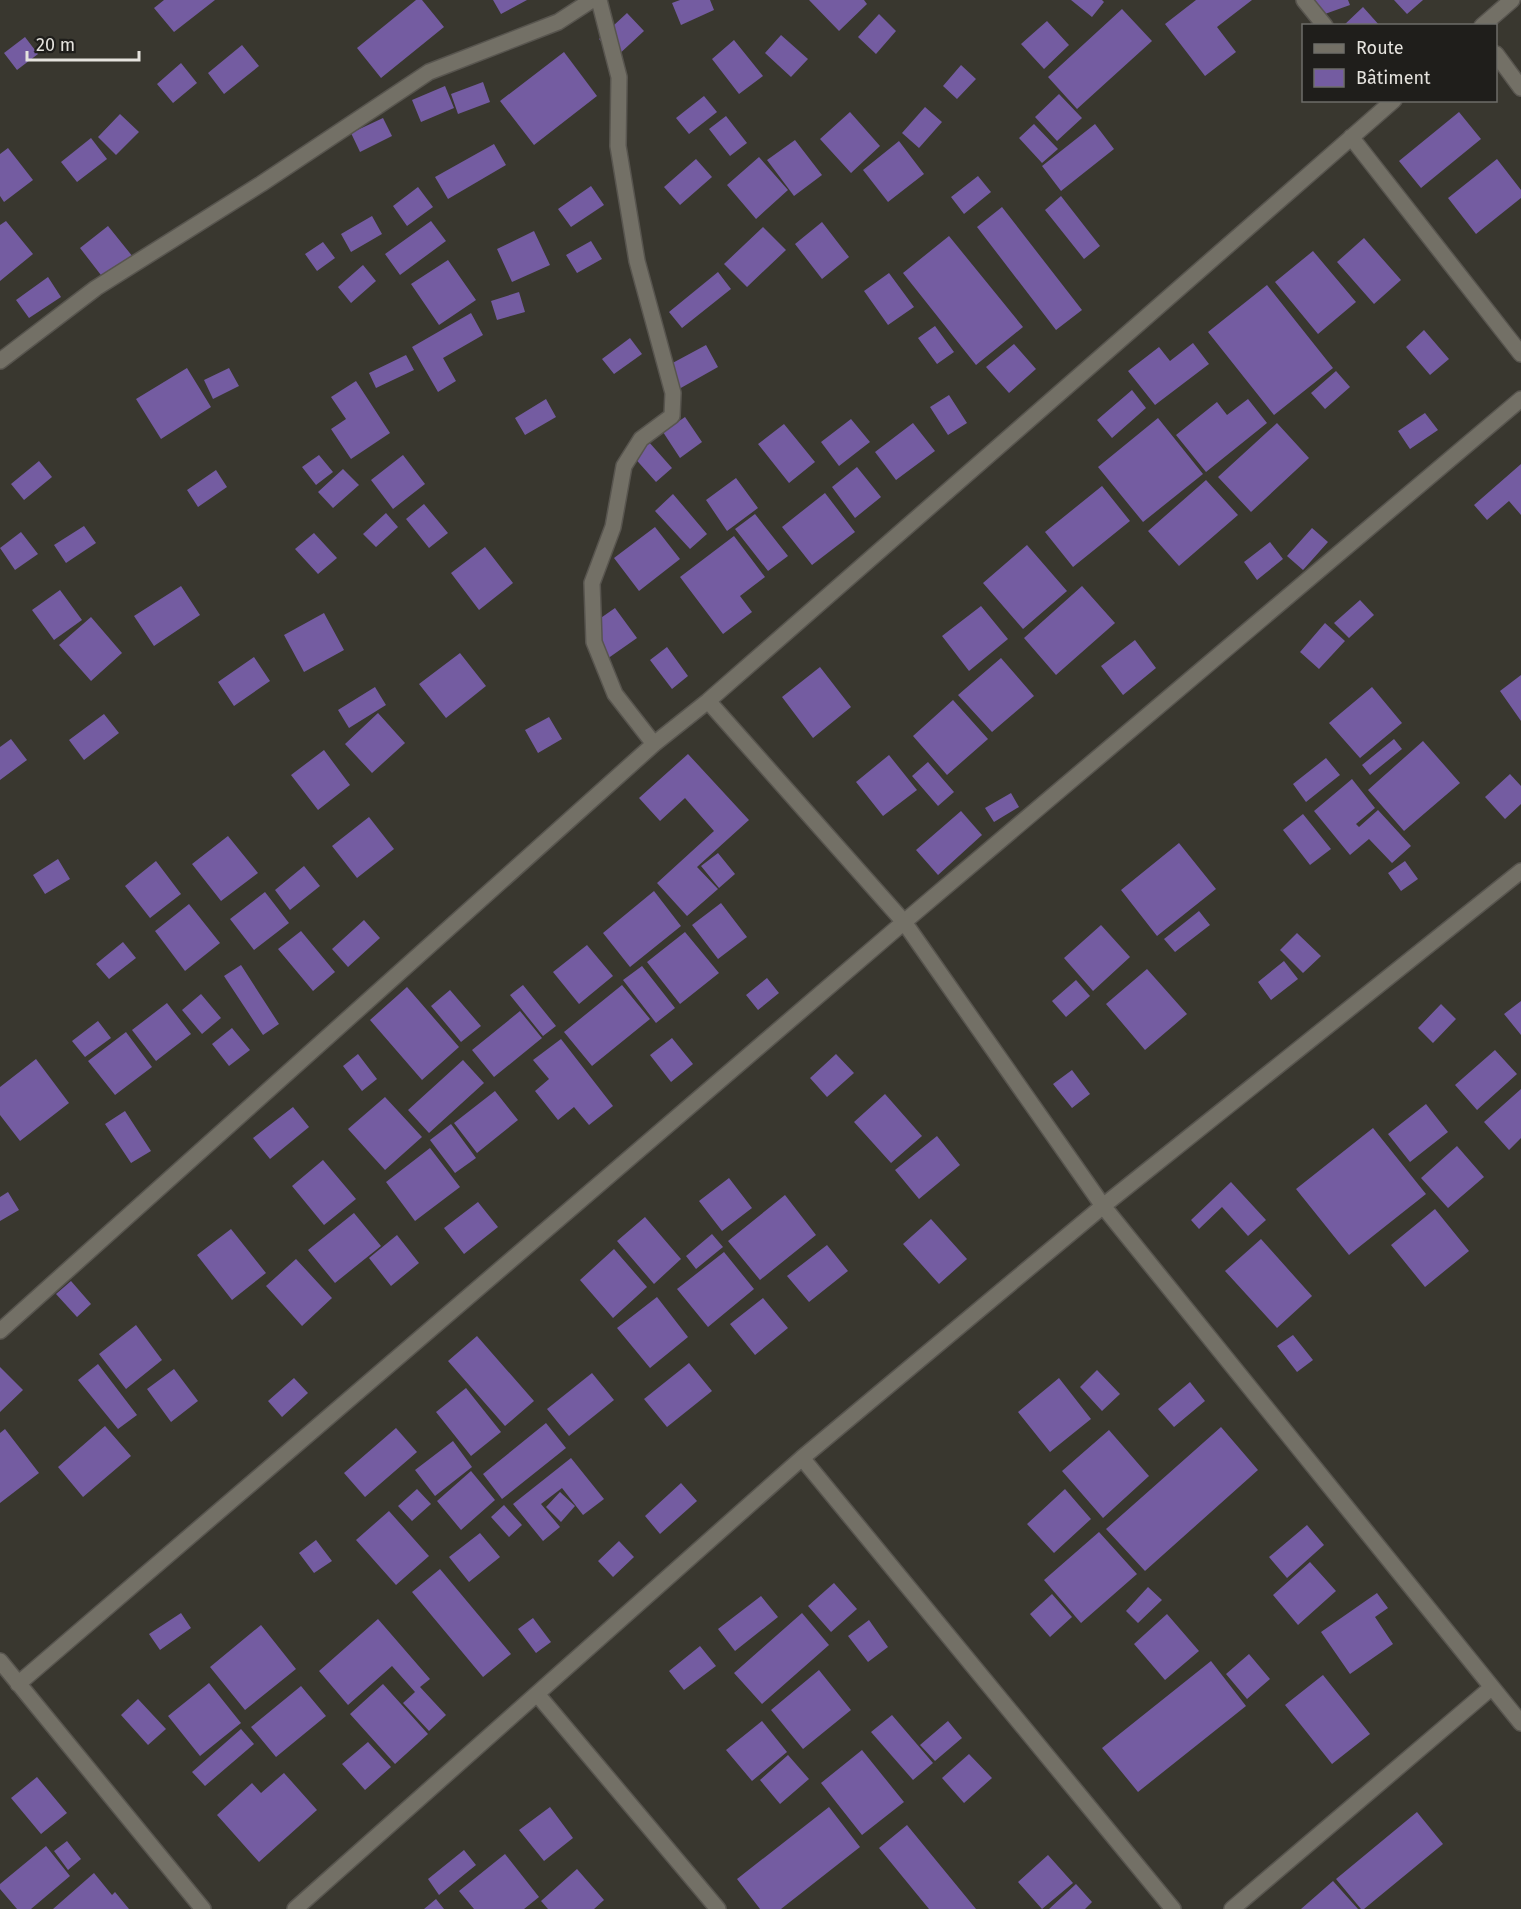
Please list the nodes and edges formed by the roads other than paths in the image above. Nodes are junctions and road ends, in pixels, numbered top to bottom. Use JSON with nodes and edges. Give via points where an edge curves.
{"nodes":[{"id":1,"x":592,"y":0,"type":"edge"},
{"id":2,"x":599,"y":0,"type":"edge"},
{"id":3,"x":1304,"y":0,"type":"edge"},
{"id":4,"x":1512,"y":0,"type":"edge"},
{"id":5,"x":1323,"y":24,"type":"edge"},
{"id":6,"x":1484,"y":24,"type":"edge"},
{"id":7,"x":1497,"y":55,"type":"edge"},
{"id":8,"x":1521,"y":88,"type":"edge"},
{"id":9,"x":1390,"y":102,"type":"edge"},
{"id":10,"x":1351,"y":137,"type":"junction"},
{"id":11,"x":1521,"y":354,"type":"edge"},
{"id":12,"x":0,"y":360,"type":"edge"},
{"id":13,"x":1521,"y":399,"type":"edge"},
{"id":14,"x":708,"y":701,"type":"junction"},
{"id":15,"x":654,"y":744,"type":"junction"},
{"id":16,"x":1521,"y":871,"type":"edge"},
{"id":17,"x":904,"y":922,"type":"junction"},
{"id":18,"x":1103,"y":1206,"type":"junction"},
{"id":19,"x":0,"y":1331,"type":"edge"},
{"id":20,"x":802,"y":1458,"type":"junction"},
{"id":21,"x":0,"y":1661,"type":"edge"},
{"id":22,"x":18,"y":1684,"type":"junction"},
{"id":23,"x":1491,"y":1688,"type":"junction"},
{"id":24,"x":537,"y":1694,"type":"junction"},
{"id":25,"x":1521,"y":1723,"type":"edge"},
{"id":26,"x":203,"y":1909,"type":"edge"},
{"id":27,"x":295,"y":1909,"type":"edge"},
{"id":28,"x":718,"y":1909,"type":"edge"},
{"id":29,"x":1173,"y":1909,"type":"edge"},
{"id":30,"x":1232,"y":1909,"type":"edge"}],
"edges":[{"from":1,"to":12,"type":"street","via":[[558,22],[429,72],[96,288]]},
{"from":2,"to":15,"type":"street","via":[[619,77],[618,146],[637,261],[674,393],[672,416],[640,439],[624,466],[613,527],[592,584],[594,642],[615,693]]},
{"from":3,"to":5,"type":"street"},
{"from":4,"to":6,"type":"street"},
{"from":7,"to":8,"type":"street"},
{"from":9,"to":10,"type":"street"},
{"from":10,"to":11,"type":"street"},
{"from":10,"to":14,"type":"street"},
{"from":13,"to":17,"type":"street"},
{"from":14,"to":15,"type":"street"},
{"from":14,"to":17,"type":"street"},
{"from":15,"to":19,"type":"street"},
{"from":16,"to":18,"type":"street"},
{"from":17,"to":18,"type":"street"},
{"from":17,"to":22,"type":"street"},
{"from":18,"to":20,"type":"street"},
{"from":18,"to":23,"type":"street"},
{"from":20,"to":24,"type":"street"},
{"from":20,"to":29,"type":"street"},
{"from":21,"to":22,"type":"street"},
{"from":22,"to":26,"type":"street"},
{"from":23,"to":25,"type":"street"},
{"from":23,"to":30,"type":"street"},
{"from":24,"to":27,"type":"street"},
{"from":24,"to":28,"type":"street"}]}
